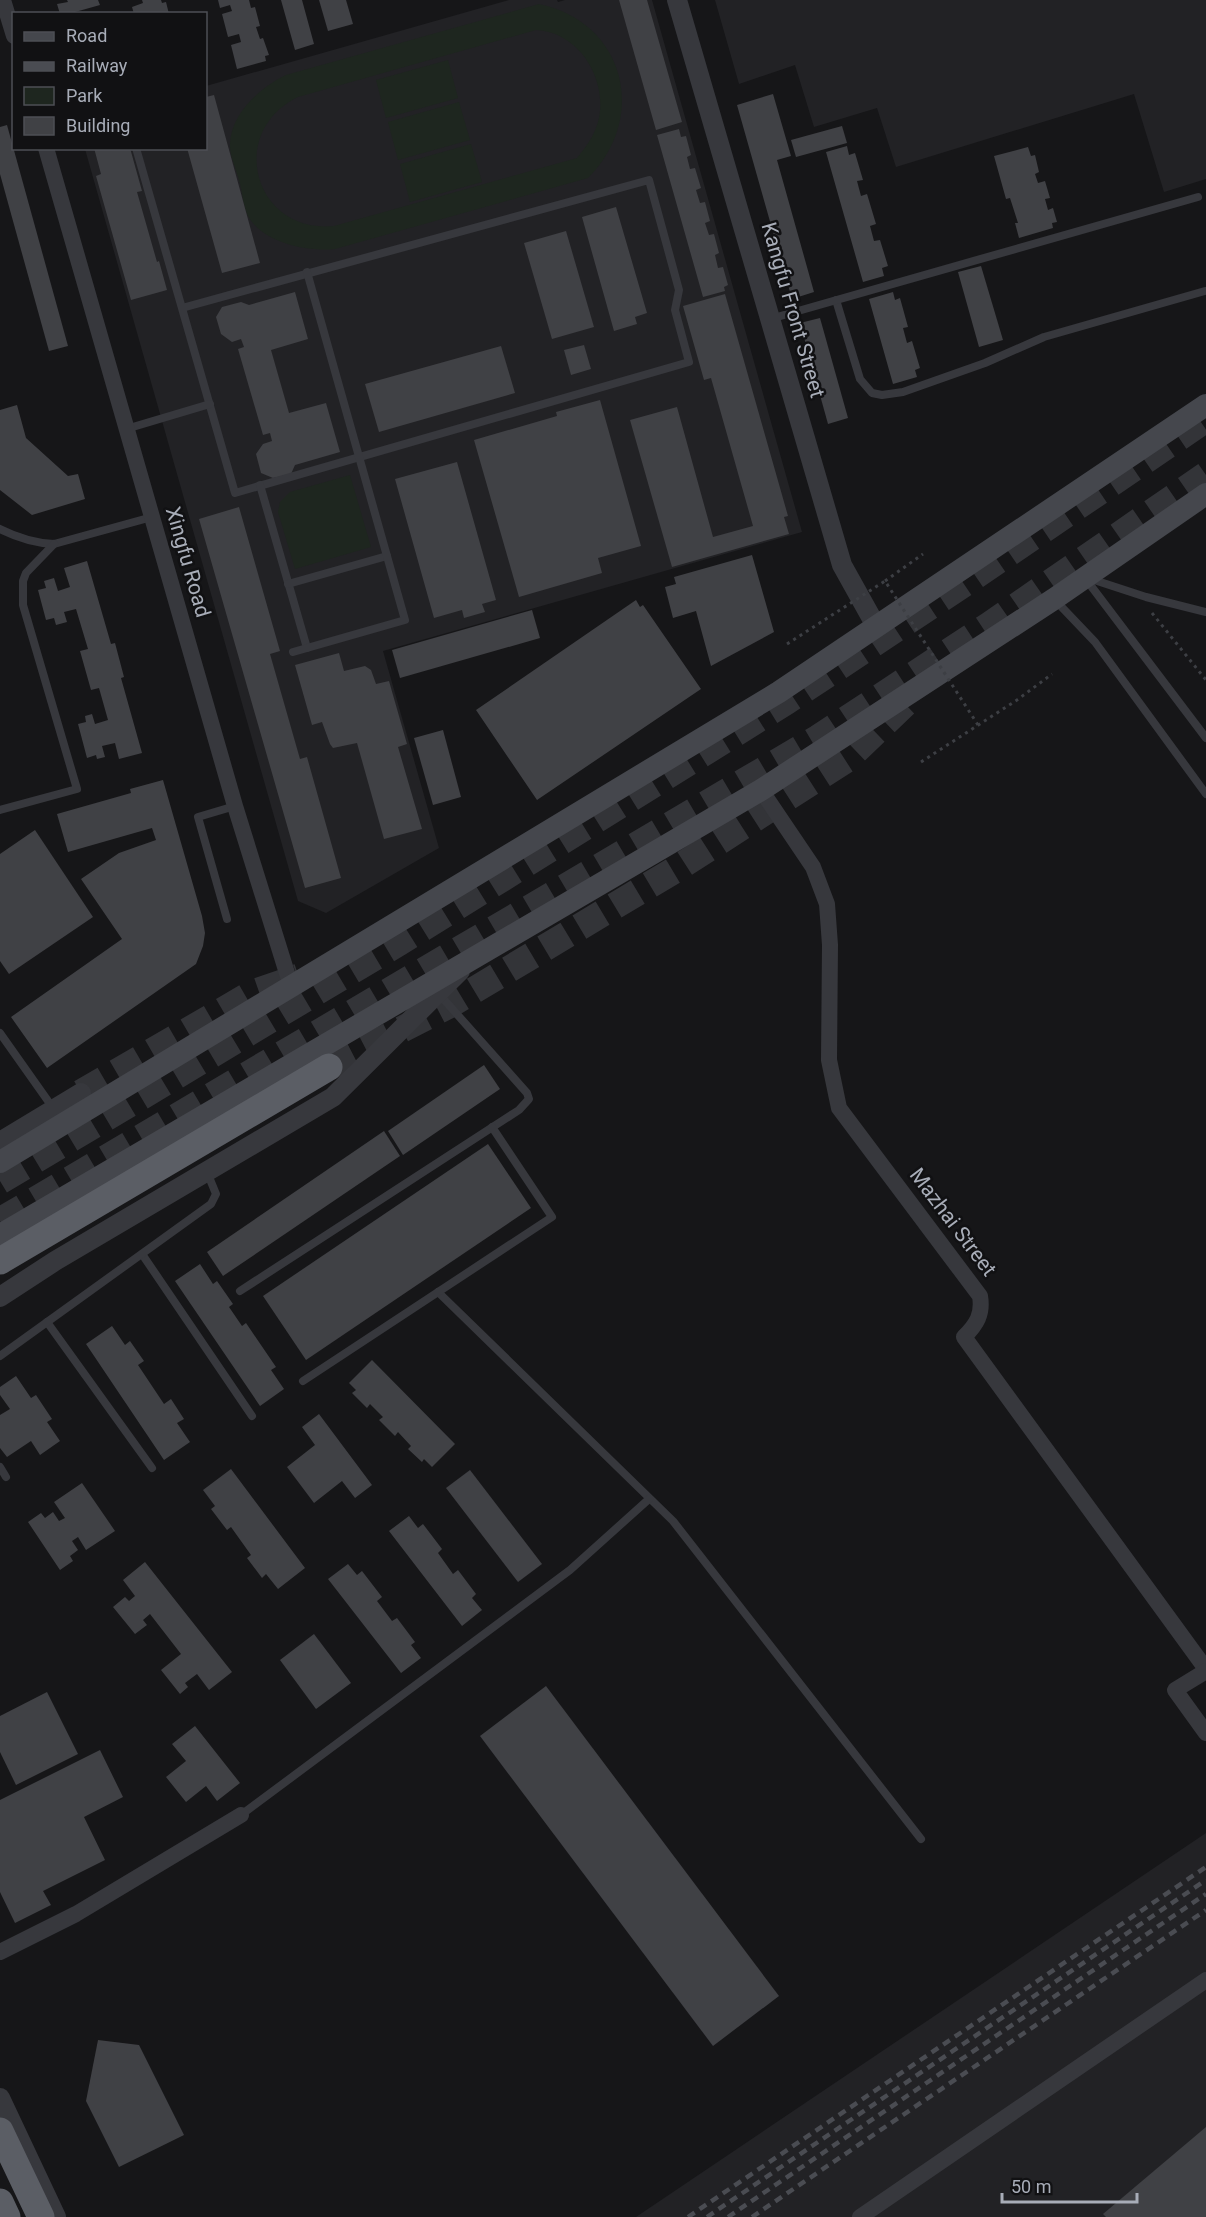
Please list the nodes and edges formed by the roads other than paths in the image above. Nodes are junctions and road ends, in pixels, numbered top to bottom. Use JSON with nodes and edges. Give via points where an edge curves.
{"nodes":[{"id":1,"x":3,"y":0,"type":"edge"},
{"id":2,"x":678,"y":0,"type":"edge"},
{"id":3,"x":12,"y":29,"type":"edge"},
{"id":4,"x":47,"y":150,"type":"edge"},
{"id":5,"x":137,"y":150,"type":"edge"},
{"id":6,"x":1198,"y":197,"type":"dead end"},
{"id":7,"x":307,"y":272,"type":"junction"},
{"id":8,"x":1205,"y":291,"type":"edge"},
{"id":9,"x":836,"y":300,"type":"junction"},
{"id":10,"x":182,"y":308,"type":"junction"},
{"id":11,"x":770,"y":319,"type":"junction"},
{"id":12,"x":210,"y":404,"type":"junction"},
{"id":13,"x":1206,"y":405,"type":"edge"},
{"id":14,"x":126,"y":429,"type":"junction"},
{"id":15,"x":358,"y":457,"type":"junction"},
{"id":16,"x":260,"y":486,"type":"junction"},
{"id":17,"x":1206,"y":494,"type":"edge"},
{"id":18,"x":152,"y":517,"type":"junction"},
{"id":19,"x":0,"y":529,"type":"edge"},
{"id":20,"x":54,"y":544,"type":"junction"},
{"id":21,"x":387,"y":556,"type":"junction"},
{"id":22,"x":1085,"y":577,"type":"junction"},
{"id":23,"x":288,"y":584,"type":"junction"},
{"id":24,"x":1054,"y":599,"type":"junction"},
{"id":25,"x":1206,"y":612,"type":"edge"},
{"id":26,"x":876,"y":626,"type":"junction"},
{"id":27,"x":307,"y":648,"type":"junction"},
{"id":28,"x":293,"y":652,"type":"dead end"},
{"id":29,"x":1206,"y":738,"type":"edge"},
{"id":30,"x":761,"y":790,"type":"junction"},
{"id":31,"x":1206,"y":794,"type":"edge"},
{"id":32,"x":235,"y":806,"type":"junction"},
{"id":33,"x":0,"y":810,"type":"edge"},
{"id":34,"x":227,"y":919,"type":"dead end"},
{"id":35,"x":470,"y":960,"type":"junction"},
{"id":36,"x":291,"y":986,"type":"junction"},
{"id":37,"x":439,"y":993,"type":"junction"},
{"id":38,"x":0,"y":1033,"type":"edge"},
{"id":39,"x":329,"y":1067,"type":"tunnel mouth"},
{"id":40,"x":81,"y":1093,"type":"tunnel mouth"},
{"id":41,"x":54,"y":1110,"type":"junction"},
{"id":42,"x":492,"y":1127,"type":"junction"},
{"id":43,"x":0,"y":1142,"type":"edge"},
{"id":44,"x":0,"y":1162,"type":"edge"},
{"id":45,"x":207,"y":1172,"type":"junction"},
{"id":46,"x":0,"y":1235,"type":"edge"},
{"id":47,"x":142,"y":1254,"type":"junction"},
{"id":48,"x":0,"y":1262,"type":"edge"},
{"id":49,"x":240,"y":1291,"type":"dead end"},
{"id":50,"x":438,"y":1292,"type":"junction"},
{"id":51,"x":0,"y":1297,"type":"edge"},
{"id":52,"x":47,"y":1322,"type":"junction"},
{"id":53,"x":0,"y":1356,"type":"edge"},
{"id":54,"x":303,"y":1381,"type":"dead end"},
{"id":55,"x":252,"y":1416,"type":"dead end"},
{"id":56,"x":0,"y":1467,"type":"edge"},
{"id":57,"x":152,"y":1468,"type":"dead end"},
{"id":58,"x":6,"y":1477,"type":"dead end"},
{"id":59,"x":649,"y":1499,"type":"junction"},
{"id":60,"x":1206,"y":1670,"type":"edge"},
{"id":61,"x":1206,"y":1733,"type":"edge"},
{"id":62,"x":241,"y":1815,"type":"joint"},
{"id":63,"x":921,"y":1839,"type":"dead end"},
{"id":64,"x":0,"y":1952,"type":"edge"},
{"id":65,"x":1206,"y":1980,"type":"edge"},
{"id":66,"x":0,"y":2098,"type":"edge"},
{"id":67,"x":0,"y":2131,"type":"edge"},
{"id":68,"x":0,"y":2202,"type":"edge"},
{"id":69,"x":7,"y":2217,"type":"edge"},
{"id":70,"x":41,"y":2217,"type":"edge"},
{"id":71,"x":56,"y":2217,"type":"edge"},
{"id":72,"x":860,"y":2217,"type":"edge"}],
"edges":[{"from":1,"to":3,"type":"street"},
{"from":2,"to":11,"type":"street","name":"Kangfu Front Street"},
{"from":4,"to":14,"type":"street","name":"Xingfu Road"},
{"from":5,"to":10,"type":"lane"},
{"from":6,"to":9,"type":"lane"},
{"from":7,"to":10,"type":"lane"},
{"from":7,"to":15,"type":"lane"},
{"from":7,"to":15,"type":"lane","via":[[649,180],[679,290],[675,310],[689,362]]},
{"from":8,"to":9,"type":"lane","via":[[1044,337],[985,363],[903,392],[882,395],[872,393],[860,379]]},
{"from":9,"to":11,"type":"lane"},
{"from":10,"to":12,"type":"lane"},
{"from":11,"to":26,"type":"street","name":"Kangfu Front Street","via":[[842,565]]},
{"from":12,"to":14,"type":"lane"},
{"from":12,"to":16,"type":"lane","via":[[235,493]]},
{"from":13,"to":26,"type":"main road"},
{"from":14,"to":18,"type":"street","name":"Xingfu Road"},
{"from":15,"to":16,"type":"lane"},
{"from":15,"to":21,"type":"lane"},
{"from":16,"to":23,"type":"lane"},
{"from":17,"to":22,"type":"main road"},
{"from":18,"to":20,"type":"lane"},
{"from":18,"to":32,"type":"street","name":"Xingfu Road"},
{"from":19,"to":20,"type":"lane","via":[[19,538]]},
{"from":20,"to":33,"type":"lane","via":[[26,573],[23,604],[77,789]]},
{"from":21,"to":23,"type":"lane"},
{"from":21,"to":27,"type":"lane","via":[[405,620]]},
{"from":22,"to":24,"type":"main road"},
{"from":22,"to":25,"type":"lane"},
{"from":22,"to":29,"type":"lane"},
{"from":23,"to":27,"type":"lane"},
{"from":24,"to":30,"type":"main road"},
{"from":24,"to":31,"type":"lane","via":[[1095,642]]},
{"from":26,"to":36,"type":"main road","via":[[779,692]]},
{"from":27,"to":28,"type":"lane"},
{"from":30,"to":35,"type":"main road"},
{"from":30,"to":60,"type":"street","name":"Mazhai Street","via":[[813,867],[827,904],[829,1060],[839,1108],[980,1296],[982,1310],[964,1337]]},
{"from":32,"to":34,"type":"lane","via":[[198,817]]},
{"from":32,"to":36,"type":"street","name":"Xingfu Road"},
{"from":35,"to":37,"type":"street"},
{"from":35,"to":46,"type":"main road"},
{"from":36,"to":44,"type":"main road"},
{"from":37,"to":42,"type":"lane","via":[[527,1093],[529,1099],[519,1110]]},
{"from":37,"to":45,"type":"street","via":[[333,1097]]},
{"from":38,"to":41,"type":"lane"},
{"from":39,"to":48,"type":"highway"},
{"from":40,"to":41,"type":"street"},
{"from":41,"to":43,"type":"street"},
{"from":42,"to":49,"type":"lane"},
{"from":42,"to":50,"type":"lane","via":[[552,1217]]},
{"from":45,"to":47,"type":"lane","via":[[216,1194],[211,1204]]},
{"from":45,"to":51,"type":"street"},
{"from":47,"to":52,"type":"lane"},
{"from":47,"to":55,"type":"lane"},
{"from":50,"to":54,"type":"lane"},
{"from":50,"to":59,"type":"lane"},
{"from":52,"to":53,"type":"lane"},
{"from":52,"to":57,"type":"lane"},
{"from":56,"to":58,"type":"lane"},
{"from":59,"to":62,"type":"lane","via":[[570,1570]]},
{"from":59,"to":63,"type":"lane","via":[[673,1521]]},
{"from":60,"to":61,"type":"street","name":"Mazhai Street","via":[[1175,1690]]},
{"from":62,"to":64,"type":"street","via":[[76,1914]]},
{"from":65,"to":72,"type":"street"},
{"from":66,"to":71,"type":"street"},
{"from":67,"to":70,"type":"highway"},
{"from":68,"to":69,"type":"highway"}]}
